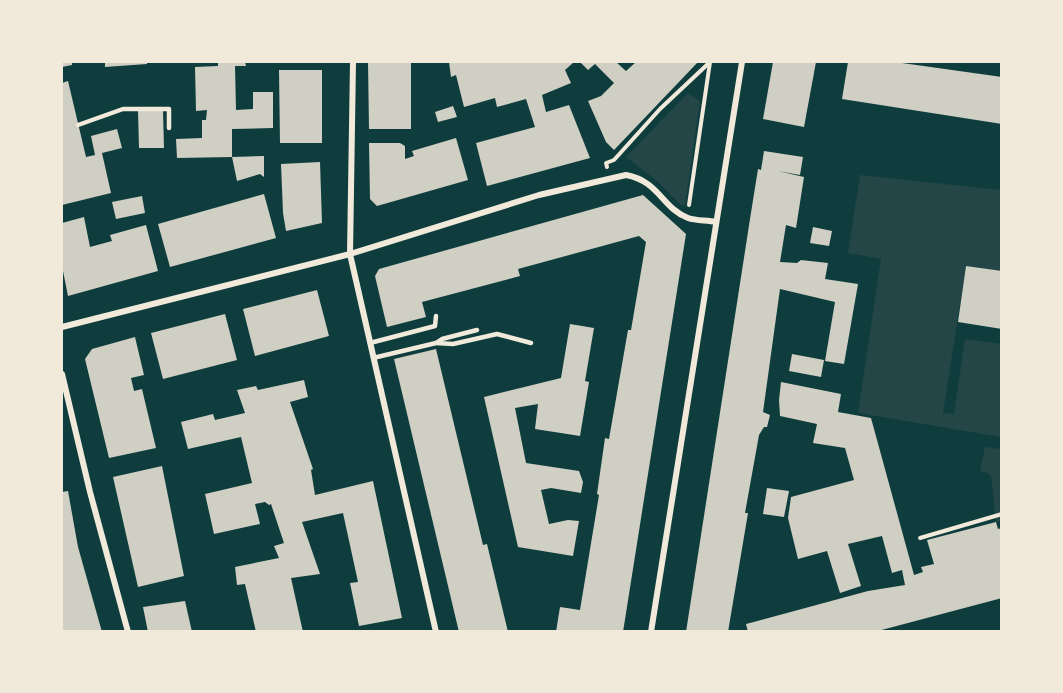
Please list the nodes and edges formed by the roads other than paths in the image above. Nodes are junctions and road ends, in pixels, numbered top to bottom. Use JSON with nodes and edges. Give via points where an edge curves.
{"nodes":[{"id":1,"x":353,"y":62,"type":"edge"},
{"id":2,"x":740,"y":63,"type":"edge"},
{"id":3,"x":78,"y":124,"type":"dead end"},
{"id":4,"x":169,"y":128,"type":"dead end"},
{"id":5,"x":716,"y":222,"type":"junction"},
{"id":6,"x":350,"y":254,"type":"junction"},
{"id":7,"x":436,"y":316,"type":"dead end"},
{"id":8,"x":62,"y":327,"type":"edge"},
{"id":9,"x":477,"y":330,"type":"dead end"},
{"id":10,"x":369,"y":343,"type":"junction"},
{"id":11,"x":436,"y":343,"type":"junction"},
{"id":12,"x":531,"y":343,"type":"dead end"},
{"id":13,"x":373,"y":358,"type":"junction"},
{"id":14,"x":62,"y":374,"type":"edge"},
{"id":15,"x":128,"y":632,"type":"edge"},
{"id":16,"x":436,"y":632,"type":"edge"},
{"id":17,"x":651,"y":632,"type":"edge"}],
"edges":[{"from":1,"to":6,"type":"street"},
{"from":2,"to":5,"type":"street"},
{"from":3,"to":4,"type":"lane","via":[[123,109],[169,109]]},
{"from":5,"to":6,"type":"street","via":[[688,218],[655,188],[639,177],[626,175],[539,195]]},
{"from":5,"to":17,"type":"street"},
{"from":6,"to":8,"type":"street"},
{"from":6,"to":10,"type":"street"},
{"from":7,"to":10,"type":"lane","via":[[435,327]]},
{"from":9,"to":11,"type":"lane"},
{"from":10,"to":13,"type":"street"},
{"from":11,"to":12,"type":"lane","via":[[453,344],[497,334]]},
{"from":11,"to":13,"type":"lane"},
{"from":13,"to":16,"type":"street"},
{"from":14,"to":15,"type":"street"}]}
